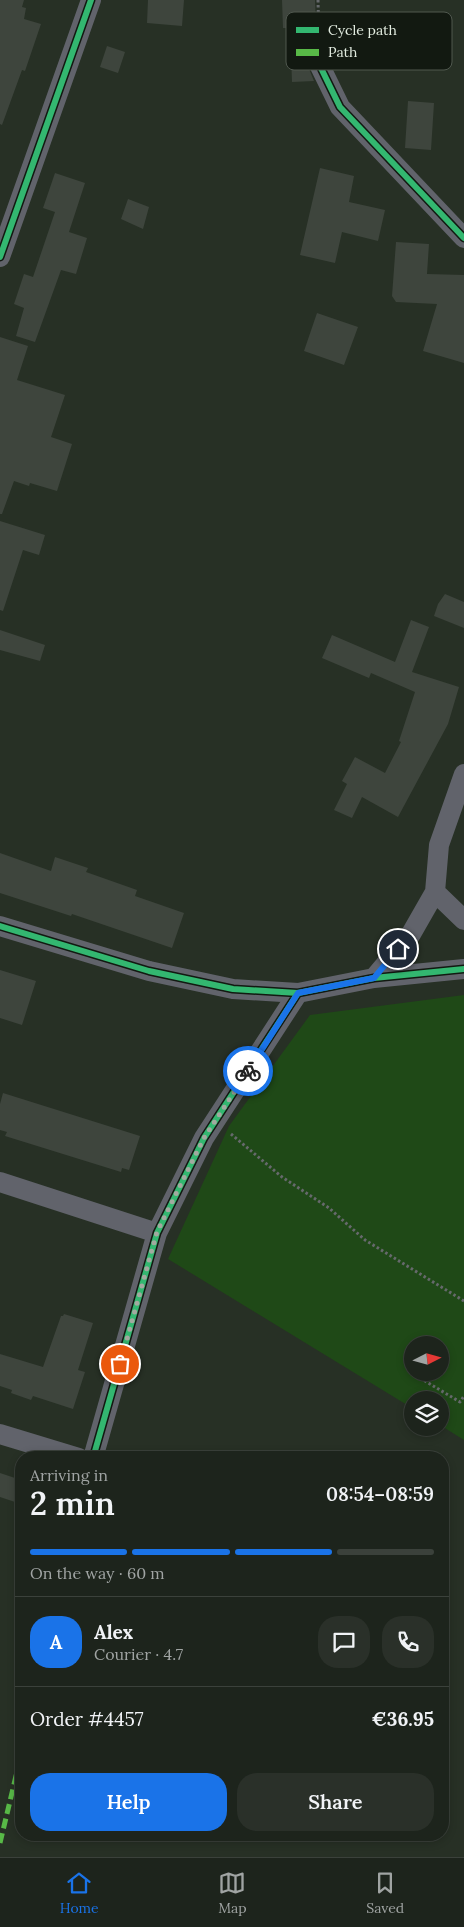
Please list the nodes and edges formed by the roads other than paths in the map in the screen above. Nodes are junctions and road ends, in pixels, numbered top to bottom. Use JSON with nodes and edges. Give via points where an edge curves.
{"nodes":[{"id":1,"x":91,"y":0,"type":"edge"},
{"id":2,"x":322,"y":70,"type":"edge"},
{"id":3,"x":464,"y":238,"type":"edge"},
{"id":4,"x":0,"y":258,"type":"edge"},
{"id":5,"x":464,"y":774,"type":"edge"},
{"id":6,"x":435,"y":892,"type":"junction"},
{"id":7,"x":464,"y":920,"type":"edge"},
{"id":8,"x":0,"y":926,"type":"edge"},
{"id":9,"x":464,"y":969,"type":"edge"},
{"id":10,"x":374,"y":978,"type":"junction"},
{"id":11,"x":298,"y":993,"type":"junction"},
{"id":12,"x":0,"y":1182,"type":"edge"},
{"id":13,"x":157,"y":1232,"type":"junction"},
{"id":14,"x":0,"y":1434,"type":"edge"},
{"id":15,"x":56,"y":1451,"type":"edge"},
{"id":16,"x":95,"y":1451,"type":"edge"}],
"edges":[{"from":1,"to":4,"type":"street"},
{"from":2,"to":3,"type":"street","via":[[340,108]]},
{"from":5,"to":6,"type":"street","via":[[439,845]]},
{"from":6,"to":7,"type":"street"},
{"from":6,"to":10,"type":"street","via":[[411,934]]},
{"from":8,"to":11,"type":"street","via":[[149,971],[233,989]]},
{"from":9,"to":10,"type":"street"},
{"from":10,"to":11,"type":"street"},
{"from":11,"to":13,"type":"street","via":[[204,1138]]},
{"from":12,"to":13,"type":"street"},
{"from":13,"to":16,"type":"street"},
{"from":14,"to":15,"type":"street"}]}
